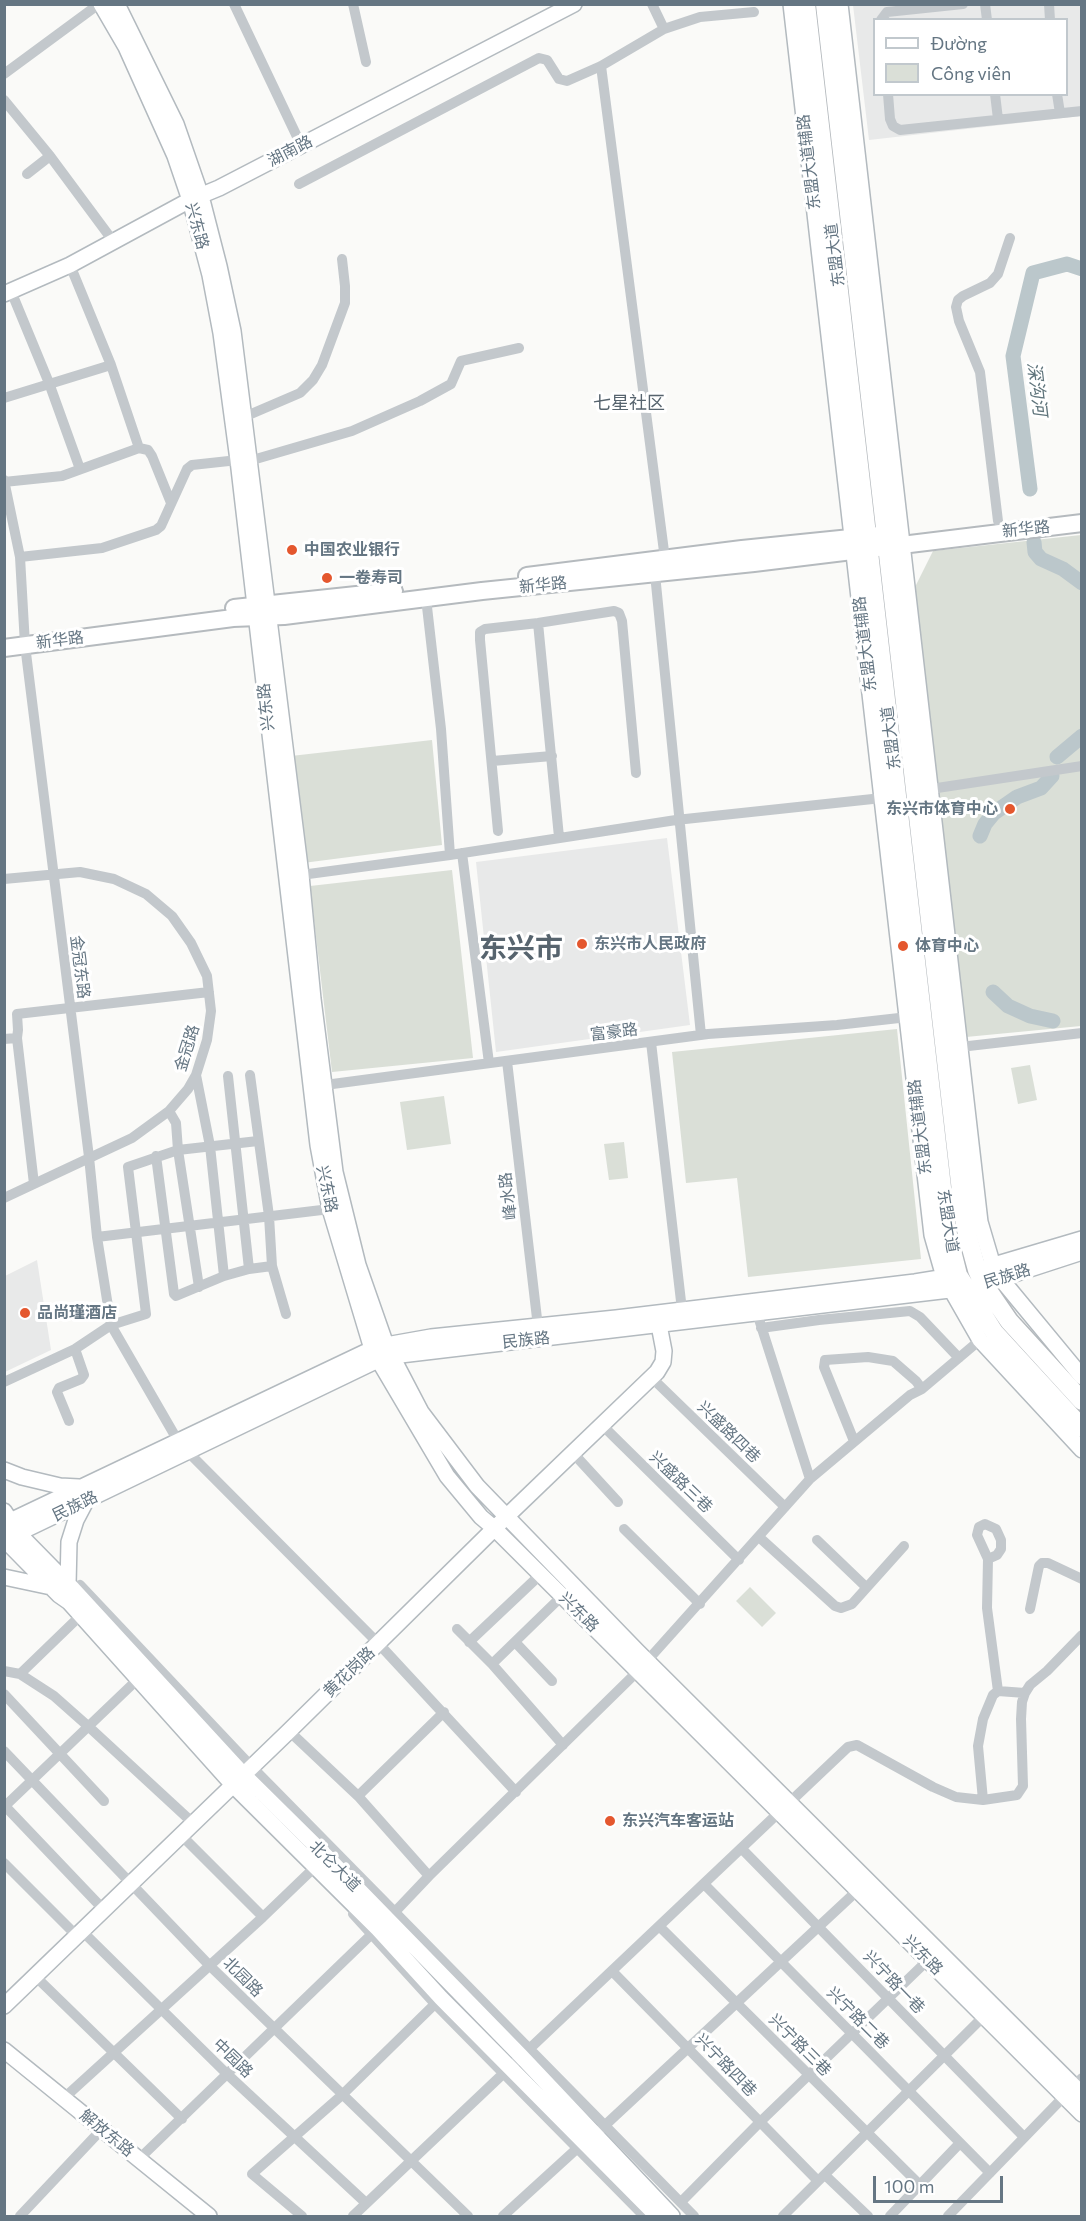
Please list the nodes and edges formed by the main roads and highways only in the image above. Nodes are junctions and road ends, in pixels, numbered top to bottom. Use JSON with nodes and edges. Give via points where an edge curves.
{"nodes":[{"id":1,"x":100,"y":4,"type":"edge"},
{"id":2,"x":117,"y":4,"type":"edge"},
{"id":3,"x":574,"y":4,"type":"edge"},
{"id":4,"x":791,"y":4,"type":"edge"},
{"id":5,"x":806,"y":4,"type":"edge"},
{"id":6,"x":825,"y":4,"type":"edge"},
{"id":7,"x":840,"y":4,"type":"edge"},
{"id":8,"x":195,"y":198,"type":"junction"},
{"id":9,"x":8,"y":293,"type":"edge"},
{"id":10,"x":244,"y":461,"type":"junction"},
{"id":11,"x":1082,"y":511,"type":"edge"},
{"id":12,"x":1082,"y":523,"type":"edge"},
{"id":13,"x":877,"y":541,"type":"junction"},
{"id":14,"x":262,"y":611,"type":"junction"},
{"id":15,"x":4,"y":638,"type":"edge"},
{"id":16,"x":24,"y":640,"type":"junction"},
{"id":17,"x":4,"y":648,"type":"edge"},
{"id":18,"x":922,"y":790,"type":"junction"},
{"id":19,"x":964,"y":1149,"type":"junction"},
{"id":20,"x":1082,"y":1239,"type":"edge"},
{"id":21,"x":1082,"y":1252,"type":"edge"},
{"id":22,"x":989,"y":1274,"type":"junction"},
{"id":23,"x":954,"y":1282,"type":"junction"},
{"id":24,"x":659,"y":1324,"type":"junction"},
{"id":25,"x":382,"y":1352,"type":"junction"},
{"id":26,"x":1082,"y":1377,"type":"edge"},
{"id":27,"x":1081,"y":1400,"type":"edge"},
{"id":28,"x":1082,"y":1428,"type":"edge"},
{"id":29,"x":1082,"y":1450,"type":"edge"},
{"id":30,"x":4,"y":1470,"type":"edge"},
{"id":31,"x":84,"y":1494,"type":"junction"},
{"id":32,"x":506,"y":1517,"type":"junction"},
{"id":33,"x":494,"y":1528,"type":"junction"},
{"id":34,"x":8,"y":1530,"type":"edge"},
{"id":35,"x":4,"y":1577,"type":"edge"},
{"id":36,"x":63,"y":1589,"type":"junction"},
{"id":37,"x":643,"y":1666,"type":"junction"},
{"id":38,"x":239,"y":1779,"type":"junction"},
{"id":39,"x":785,"y":1808,"type":"junction"},
{"id":40,"x":383,"y":1923,"type":"junction"},
{"id":41,"x":4,"y":2006,"type":"edge"},
{"id":42,"x":4,"y":2050,"type":"edge"},
{"id":43,"x":516,"y":2061,"type":"junction"},
{"id":44,"x":1075,"y":2089,"type":"edge"},
{"id":45,"x":1082,"y":2114,"type":"edge"},
{"id":46,"x":590,"y":2138,"type":"junction"},
{"id":47,"x":209,"y":2217,"type":"edge"},
{"id":48,"x":657,"y":2217,"type":"edge"},
{"id":49,"x":672,"y":2217,"type":"edge"}],
"edges":[{"from":1,"to":8,"type":"main road","name":"兴东路","via":[[126,47]]},
{"from":2,"to":8,"type":"main road","name":"兴东路","via":[[176,124]]},
{"from":3,"to":8,"type":"main road","name":"湖南路"},
{"from":4,"to":13,"type":"main road","name":"东盟大道辅路"},
{"from":5,"to":13,"type":"highway","name":"东盟大道"},
{"from":6,"to":13,"type":"highway","name":"东盟大道"},
{"from":7,"to":13,"type":"main road","name":"东盟大道辅路"},
{"from":8,"to":9,"type":"main road","name":"湖南路","via":[[70,265]]},
{"from":8,"to":10,"type":"main road","name":"兴东路"},
{"from":8,"to":10,"type":"main road","name":"兴东路","via":[[219,266],[233,331],[244,417]]},
{"from":10,"to":14,"type":"main road","name":"兴东路"},
{"from":11,"to":13,"type":"main road","name":"新华路"},
{"from":12,"to":13,"type":"main road","name":"新华路"},
{"from":13,"to":14,"type":"main road","name":"新华路","via":[[665,559]]},
{"from":13,"to":14,"type":"main road","name":"新华路","via":[[655,574]]},
{"from":13,"to":18,"type":"highway","name":"东盟大道"},
{"from":13,"to":23,"type":"highway","name":"东盟大道"},
{"from":13,"to":23,"type":"main road","name":"东盟大道辅路","via":[[882,798],[932,1235]]},
{"from":14,"to":16,"type":"main road","name":"新华路","via":[[233,618]]},
{"from":14,"to":25,"type":"main road","name":"兴东路","via":[[301,875],[335,1172]]},
{"from":14,"to":25,"type":"main road","name":"兴东路","via":[[318,1145],[330,1209]]},
{"from":15,"to":16,"type":"main road","name":"新华路"},
{"from":16,"to":17,"type":"main road","name":"新华路"},
{"from":18,"to":19,"type":"highway","name":"东盟大道"},
{"from":18,"to":19,"type":"main road","via":[[960,1047]]},
{"from":19,"to":22,"type":"highway","name":"东盟大道","via":[[965,1226]]},
{"from":20,"to":22,"type":"main road","name":"民族路"},
{"from":21,"to":22,"type":"main road","name":"民族路"},
{"from":22,"to":23,"type":"main road","name":"民族路"},
{"from":22,"to":26,"type":"main road"},
{"from":22,"to":27,"type":"highway","name":"东盟大道","via":[[1009,1321]]},
{"from":23,"to":24,"type":"main road","name":"民族路","via":[[759,1321]]},
{"from":23,"to":25,"type":"main road","name":"民族路","via":[[915,1282],[431,1338]]},
{"from":23,"to":28,"type":"highway","name":"东盟大道","via":[[993,1332]]},
{"from":23,"to":29,"type":"main road","name":"东盟大道辅路","via":[[980,1340]]},
{"from":24,"to":25,"type":"main road","name":"民族路"},
{"from":24,"to":32,"type":"main road","name":"黄花岗路","via":[[664,1351],[657,1372]]},
{"from":25,"to":31,"type":"main road","name":"民族路"},
{"from":25,"to":32,"type":"main road","name":"兴东路","via":[[421,1412],[477,1486]]},
{"from":25,"to":33,"type":"main road","name":"兴东路","via":[[447,1476]]},
{"from":30,"to":31,"type":"main road"},
{"from":31,"to":34,"type":"main road","name":"民族路"},
{"from":31,"to":36,"type":"main road","via":[[69,1542]]},
{"from":32,"to":33,"type":"main road","name":"黄花岗路"},
{"from":32,"to":37,"type":"main road","name":"兴东路"},
{"from":33,"to":37,"type":"main road","name":"兴东路","via":[[562,1596]]},
{"from":33,"to":38,"type":"main road","name":"黄花岗路"},
{"from":34,"to":36,"type":"main road","name":"北仑大道"},
{"from":35,"to":36,"type":"main road"},
{"from":36,"to":38,"type":"main road","name":"北仑大道"},
{"from":36,"to":38,"type":"main road","name":"北仑大道","via":[[79,1617],[136,1681]]},
{"from":37,"to":39,"type":"main road","name":"兴东路"},
{"from":38,"to":40,"type":"main road","name":"北仑大道"},
{"from":38,"to":40,"type":"main road","name":"北仑大道","via":[[313,1869]]},
{"from":38,"to":41,"type":"main road","name":"黄花岗路"},
{"from":39,"to":44,"type":"main road","name":"兴东路"},
{"from":39,"to":44,"type":"main road","name":"兴东路","via":[[858,1890],[984,2016]]},
{"from":40,"to":43,"type":"main road","name":"北仑大道"},
{"from":40,"to":43,"type":"main road","name":"北仑大道","via":[[438,2001]]},
{"from":42,"to":47,"type":"main road","name":"解放东路"},
{"from":43,"to":46,"type":"main road","name":"北仑大道"},
{"from":44,"to":45,"type":"main road","name":"兴东路"},
{"from":46,"to":48,"type":"main road","name":"北仑大道"},
{"from":46,"to":49,"type":"main road","name":"北仑大道"}]}
